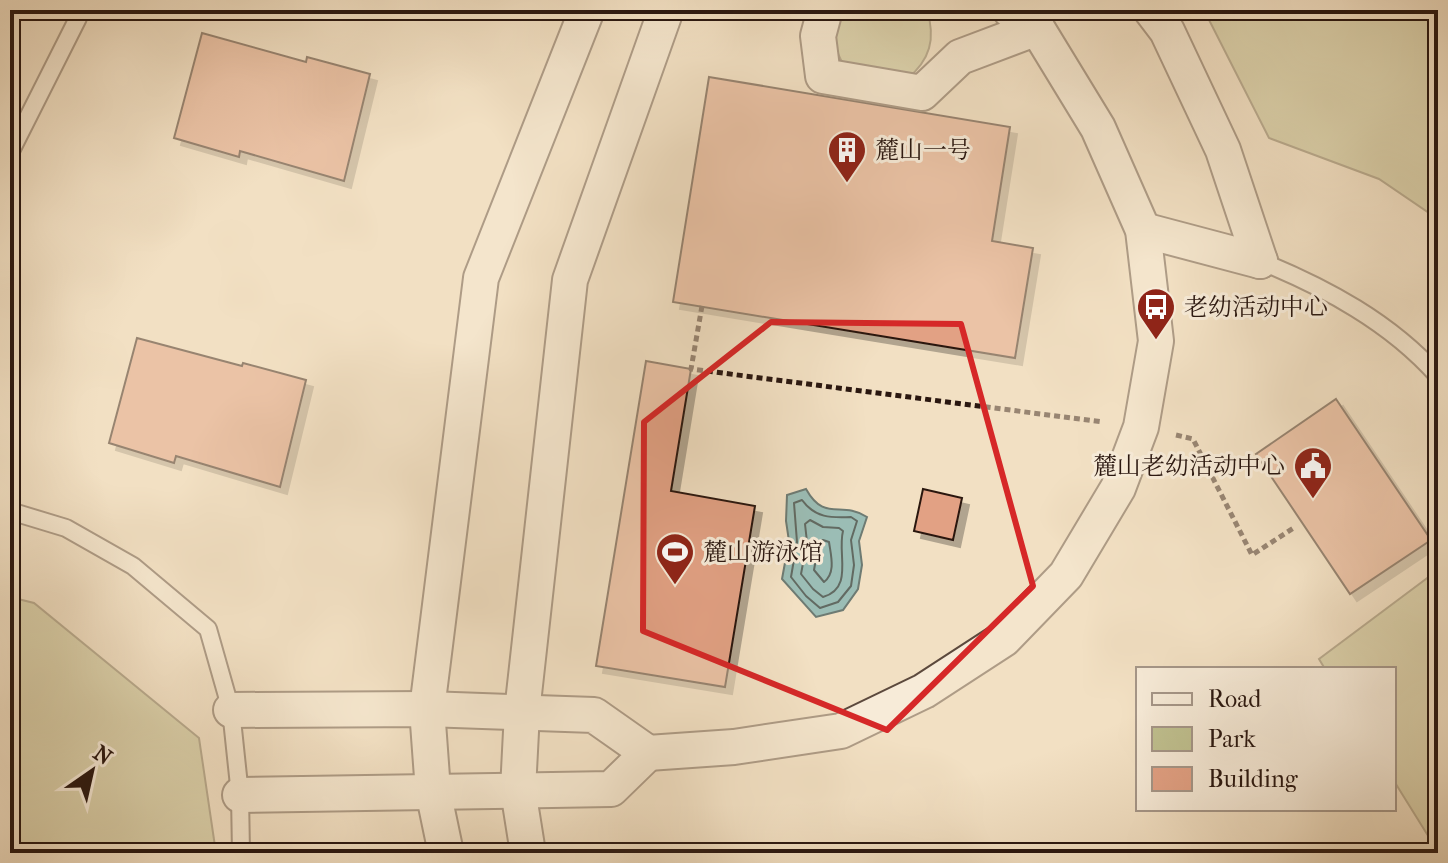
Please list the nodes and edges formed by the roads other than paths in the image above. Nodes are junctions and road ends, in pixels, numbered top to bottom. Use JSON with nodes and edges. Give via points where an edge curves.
{"nodes":[{"id":1,"x":77,"y":10,"type":"edge"},
{"id":2,"x":587,"y":10,"type":"edge"},
{"id":3,"x":666,"y":10,"type":"edge"},
{"id":4,"x":825,"y":10,"type":"edge"},
{"id":5,"x":1151,"y":10,"type":"edge"},
{"id":6,"x":1023,"y":19,"type":"edge"},
{"id":7,"x":10,"y":153,"type":"edge"},
{"id":8,"x":1143,"y":230,"type":"junction"},
{"id":9,"x":1260,"y":261,"type":"junction"},
{"id":10,"x":1438,"y":376,"type":"edge"},
{"id":11,"x":10,"y":511,"type":"edge"},
{"id":12,"x":427,"y":709,"type":"junction"},
{"id":13,"x":231,"y":710,"type":"junction"},
{"id":14,"x":522,"y":712,"type":"junction"},
{"id":15,"x":648,"y":753,"type":"junction"},
{"id":16,"x":518,"y":790,"type":"junction"},
{"id":17,"x":433,"y":791,"type":"junction"},
{"id":18,"x":240,"y":795,"type":"junction"},
{"id":19,"x":241,"y":853,"type":"edge"},
{"id":20,"x":446,"y":853,"type":"edge"},
{"id":21,"x":528,"y":853,"type":"edge"}],
"edges":[{"from":1,"to":7,"type":"lane","via":[[78,18]]},
{"from":2,"to":12,"type":"street","via":[[481,278]]},
{"from":3,"to":14,"type":"street","via":[[570,280]]},
{"from":4,"to":6,"type":"street","via":[[818,36],[823,76],[922,93],[960,57]]},
{"from":5,"to":9,"type":"street","via":[[1167,31],[1223,150]]},
{"from":6,"to":8,"type":"street","via":[[1098,128]]},
{"from":8,"to":9,"type":"street"},
{"from":8,"to":15,"type":"street","via":[[1156,341],[1141,427],[1118,488],[1066,575],[1004,639],[924,691],[841,731]]},
{"from":9,"to":10,"type":"lane","via":[[1316,284],[1365,314]]},
{"from":11,"to":13,"type":"lane","via":[[66,528],[133,566],[208,629]]},
{"from":12,"to":13,"type":"street"},
{"from":12,"to":14,"type":"street"},
{"from":12,"to":17,"type":"street"},
{"from":13,"to":18,"type":"lane"},
{"from":14,"to":15,"type":"street","via":[[594,715]]},
{"from":14,"to":16,"type":"street"},
{"from":15,"to":16,"type":"street","via":[[611,789]]},
{"from":16,"to":17,"type":"street"},
{"from":16,"to":21,"type":"street"},
{"from":17,"to":18,"type":"street"},
{"from":17,"to":20,"type":"street"},
{"from":18,"to":19,"type":"lane"}]}
